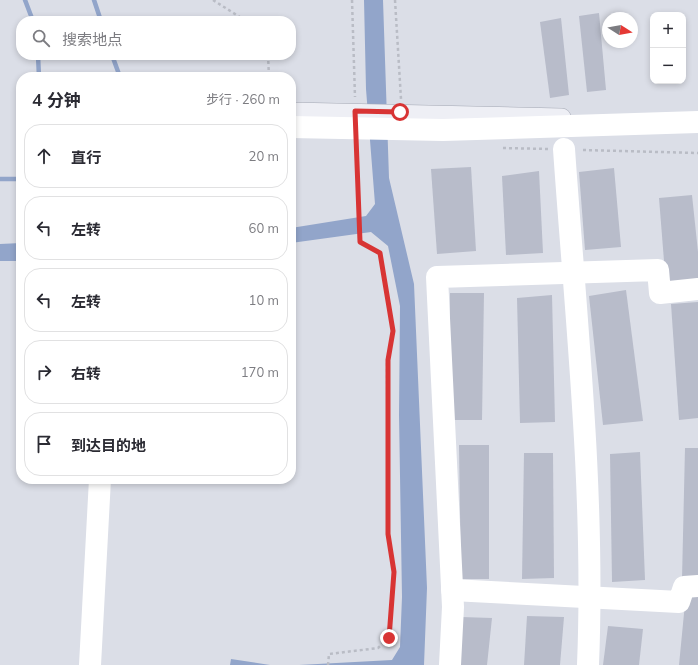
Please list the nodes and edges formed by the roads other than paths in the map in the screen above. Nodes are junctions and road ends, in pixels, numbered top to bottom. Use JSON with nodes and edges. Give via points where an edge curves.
{"nodes":[{"id":1,"x":296,"y":112,"type":"edge"},
{"id":2,"x":355,"y":120,"type":"junction"},
{"id":3,"x":698,"y":121,"type":"edge"},
{"id":4,"x":296,"y":126,"type":"edge"},
{"id":5,"x":564,"y":150,"type":"dead end"},
{"id":6,"x":572,"y":272,"type":"junction"},
{"id":7,"x":698,"y":289,"type":"edge"},
{"id":8,"x":100,"y":484,"type":"edge"},
{"id":9,"x":698,"y":586,"type":"edge"},
{"id":10,"x":452,"y":590,"type":"junction"},
{"id":11,"x":591,"y":597,"type":"junction"},
{"id":12,"x":90,"y":665,"type":"edge"},
{"id":13,"x":450,"y":665,"type":"edge"},
{"id":14,"x":588,"y":665,"type":"edge"}],
"edges":[{"from":1,"to":2,"type":"street"},
{"from":2,"to":3,"type":"street","via":[[444,130]]},
{"from":2,"to":3,"type":"street","via":[[400,112]]},
{"from":2,"to":4,"type":"street"},
{"from":5,"to":6,"type":"street"},
{"from":6,"to":7,"type":"street","via":[[658,270],[660,293]]},
{"from":6,"to":10,"type":"street","via":[[437,276]]},
{"from":6,"to":11,"type":"street","via":[[586,473]]},
{"from":8,"to":12,"type":"street"},
{"from":9,"to":11,"type":"street","via":[[684,587],[679,602]]},
{"from":10,"to":11,"type":"street"},
{"from":10,"to":13,"type":"street"},
{"from":11,"to":14,"type":"street"}]}
